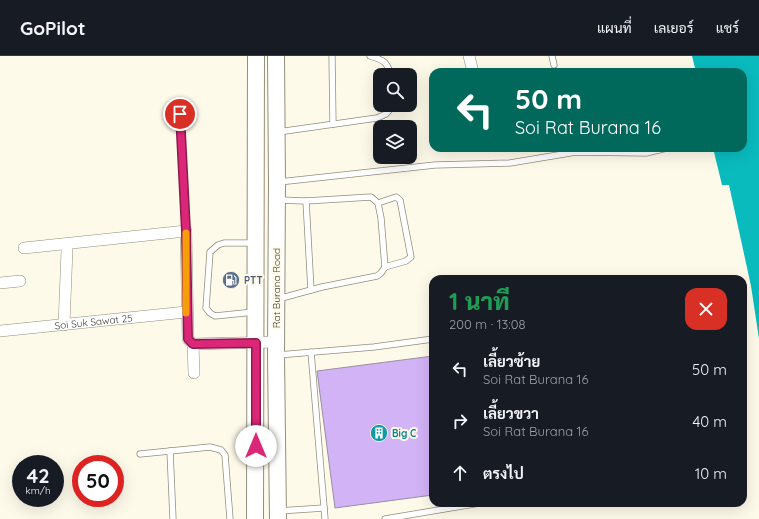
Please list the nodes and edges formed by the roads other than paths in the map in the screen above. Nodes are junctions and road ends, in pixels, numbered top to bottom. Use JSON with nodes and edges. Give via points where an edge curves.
{"nodes":[{"id":1,"x":251,"y":56,"type":"edge"},
{"id":2,"x":256,"y":56,"type":"edge"},
{"id":3,"x":276,"y":56,"type":"edge"},
{"id":4,"x":332,"y":56,"type":"edge"},
{"id":5,"x":370,"y":56,"type":"edge"},
{"id":6,"x":469,"y":56,"type":"edge"},
{"id":7,"x":552,"y":56,"type":"edge"},
{"id":8,"x":554,"y":66,"type":"dead end"},
{"id":9,"x":389,"y":68,"type":"edge"},
{"id":10,"x":472,"y":68,"type":"edge"},
{"id":11,"x":256,"y":91,"type":"junction"},
{"id":12,"x":388,"y":112,"type":"edge"},
{"id":13,"x":180,"y":114,"type":"dead end"},
{"id":14,"x":333,"y":124,"type":"junction"},
{"id":15,"x":277,"y":132,"type":"junction"},
{"id":16,"x":576,"y":152,"type":"edge"},
{"id":17,"x":576,"y":152,"type":"edge"},
{"id":18,"x":650,"y":152,"type":"edge"},
{"id":19,"x":277,"y":182,"type":"junction"},
{"id":20,"x":277,"y":199,"type":"junction"},
{"id":21,"x":306,"y":201,"type":"junction"},
{"id":22,"x":378,"y":203,"type":"junction"},
{"id":23,"x":186,"y":231,"type":"junction"},
{"id":24,"x":256,"y":244,"type":"junction"},
{"id":25,"x":24,"y":248,"type":"dead end"},
{"id":26,"x":67,"y":250,"type":"dead end"},
{"id":27,"x":385,"y":267,"type":"junction"},
{"id":28,"x":20,"y":281,"type":"dead end"},
{"id":29,"x":0,"y":282,"type":"edge"},
{"id":30,"x":311,"y":290,"type":"junction"},
{"id":31,"x":276,"y":300,"type":"junction"},
{"id":32,"x":186,"y":312,"type":"junction"},
{"id":33,"x":256,"y":312,"type":"junction"},
{"id":34,"x":64,"y":325,"type":"junction"},
{"id":35,"x":0,"y":331,"type":"edge"},
{"id":36,"x":429,"y":340,"type":"edge"},
{"id":37,"x":256,"y":343,"type":"junction"},
{"id":38,"x":193,"y":344,"type":"junction"},
{"id":39,"x":276,"y":348,"type":"junction"},
{"id":40,"x":311,"y":352,"type":"junction"},
{"id":41,"x":194,"y":373,"type":"dead end"},
{"id":42,"x":170,"y":451,"type":"junction"},
{"id":43,"x":140,"y":454,"type":"dead end"},
{"id":44,"x":456,"y":507,"type":"edge"},
{"id":45,"x":324,"y":508,"type":"junction"},
{"id":46,"x":278,"y":515,"type":"edge"},
{"id":47,"x":173,"y":519,"type":"edge"},
{"id":48,"x":230,"y":519,"type":"edge"},
{"id":49,"x":255,"y":519,"type":"edge"},
{"id":50,"x":325,"y":519,"type":"edge"},
{"id":51,"x":385,"y":519,"type":"edge"}],
"edges":[{"from":1,"to":11,"type":"main road"},
{"from":2,"to":11,"type":"main road","name":"Rat Burana Road"},
{"from":3,"to":15,"type":"main road","name":"Rat Burana Road"},
{"from":4,"to":14,"type":"lane"},
{"from":5,"to":9,"type":"lane","via":[[381,59]]},
{"from":6,"to":10,"type":"street"},
{"from":7,"to":8,"type":"lane"},
{"from":11,"to":24,"type":"main road","name":"Rat Burana Road"},
{"from":12,"to":14,"type":"lane","via":[[377,118]]},
{"from":13,"to":23,"type":"lane"},
{"from":14,"to":15,"type":"lane"},
{"from":15,"to":19,"type":"main road","name":"Rat Burana Road"},
{"from":16,"to":19,"type":"lane","via":[[510,163],[435,165]]},
{"from":17,"to":18,"type":"lane"},
{"from":19,"to":20,"type":"main road","name":"Rat Burana Road"},
{"from":20,"to":21,"type":"lane"},
{"from":20,"to":31,"type":"main road","name":"Rat Burana Road"},
{"from":21,"to":22,"type":"lane","via":[[371,197]]},
{"from":21,"to":30,"type":"lane"},
{"from":22,"to":27,"type":"lane"},
{"from":22,"to":27,"type":"lane","via":[[396,197],[400,200],[411,257]]},
{"from":23,"to":25,"type":"street"},
{"from":23,"to":32,"type":"street"},
{"from":24,"to":33,"type":"main road","name":"Rat Burana Road"},
{"from":24,"to":33,"type":"lane","via":[[224,243],[210,252],[206,308],[215,316]]},
{"from":26,"to":34,"type":"street"},
{"from":27,"to":30,"type":"lane","via":[[377,276]]},
{"from":28,"to":29,"type":"street"},
{"from":30,"to":31,"type":"lane"},
{"from":31,"to":39,"type":"main road","name":"Rat Burana Road"},
{"from":32,"to":34,"type":"street","name":"Soi Suk Sawat 25"},
{"from":32,"to":38,"type":"street","via":[[188,339]]},
{"from":33,"to":37,"type":"main road","name":"Rat Burana Road"},
{"from":34,"to":35,"type":"street","name":"Soi Suk Sawat 25"},
{"from":36,"to":40,"type":"lane"},
{"from":37,"to":38,"type":"street"},
{"from":37,"to":39,"type":"street"},
{"from":37,"to":49,"type":"main road","name":"Rat Burana Road"},
{"from":38,"to":41,"type":"street"},
{"from":39,"to":40,"type":"lane"},
{"from":39,"to":46,"type":"main road","name":"Rat Burana Road"},
{"from":40,"to":45,"type":"lane"},
{"from":42,"to":43,"type":"lane"},
{"from":42,"to":47,"type":"lane"},
{"from":42,"to":48,"type":"lane","via":[[210,447],[221,450],[225,455]]},
{"from":44,"to":51,"type":"lane"},
{"from":45,"to":46,"type":"lane"},
{"from":45,"to":50,"type":"lane"}]}
